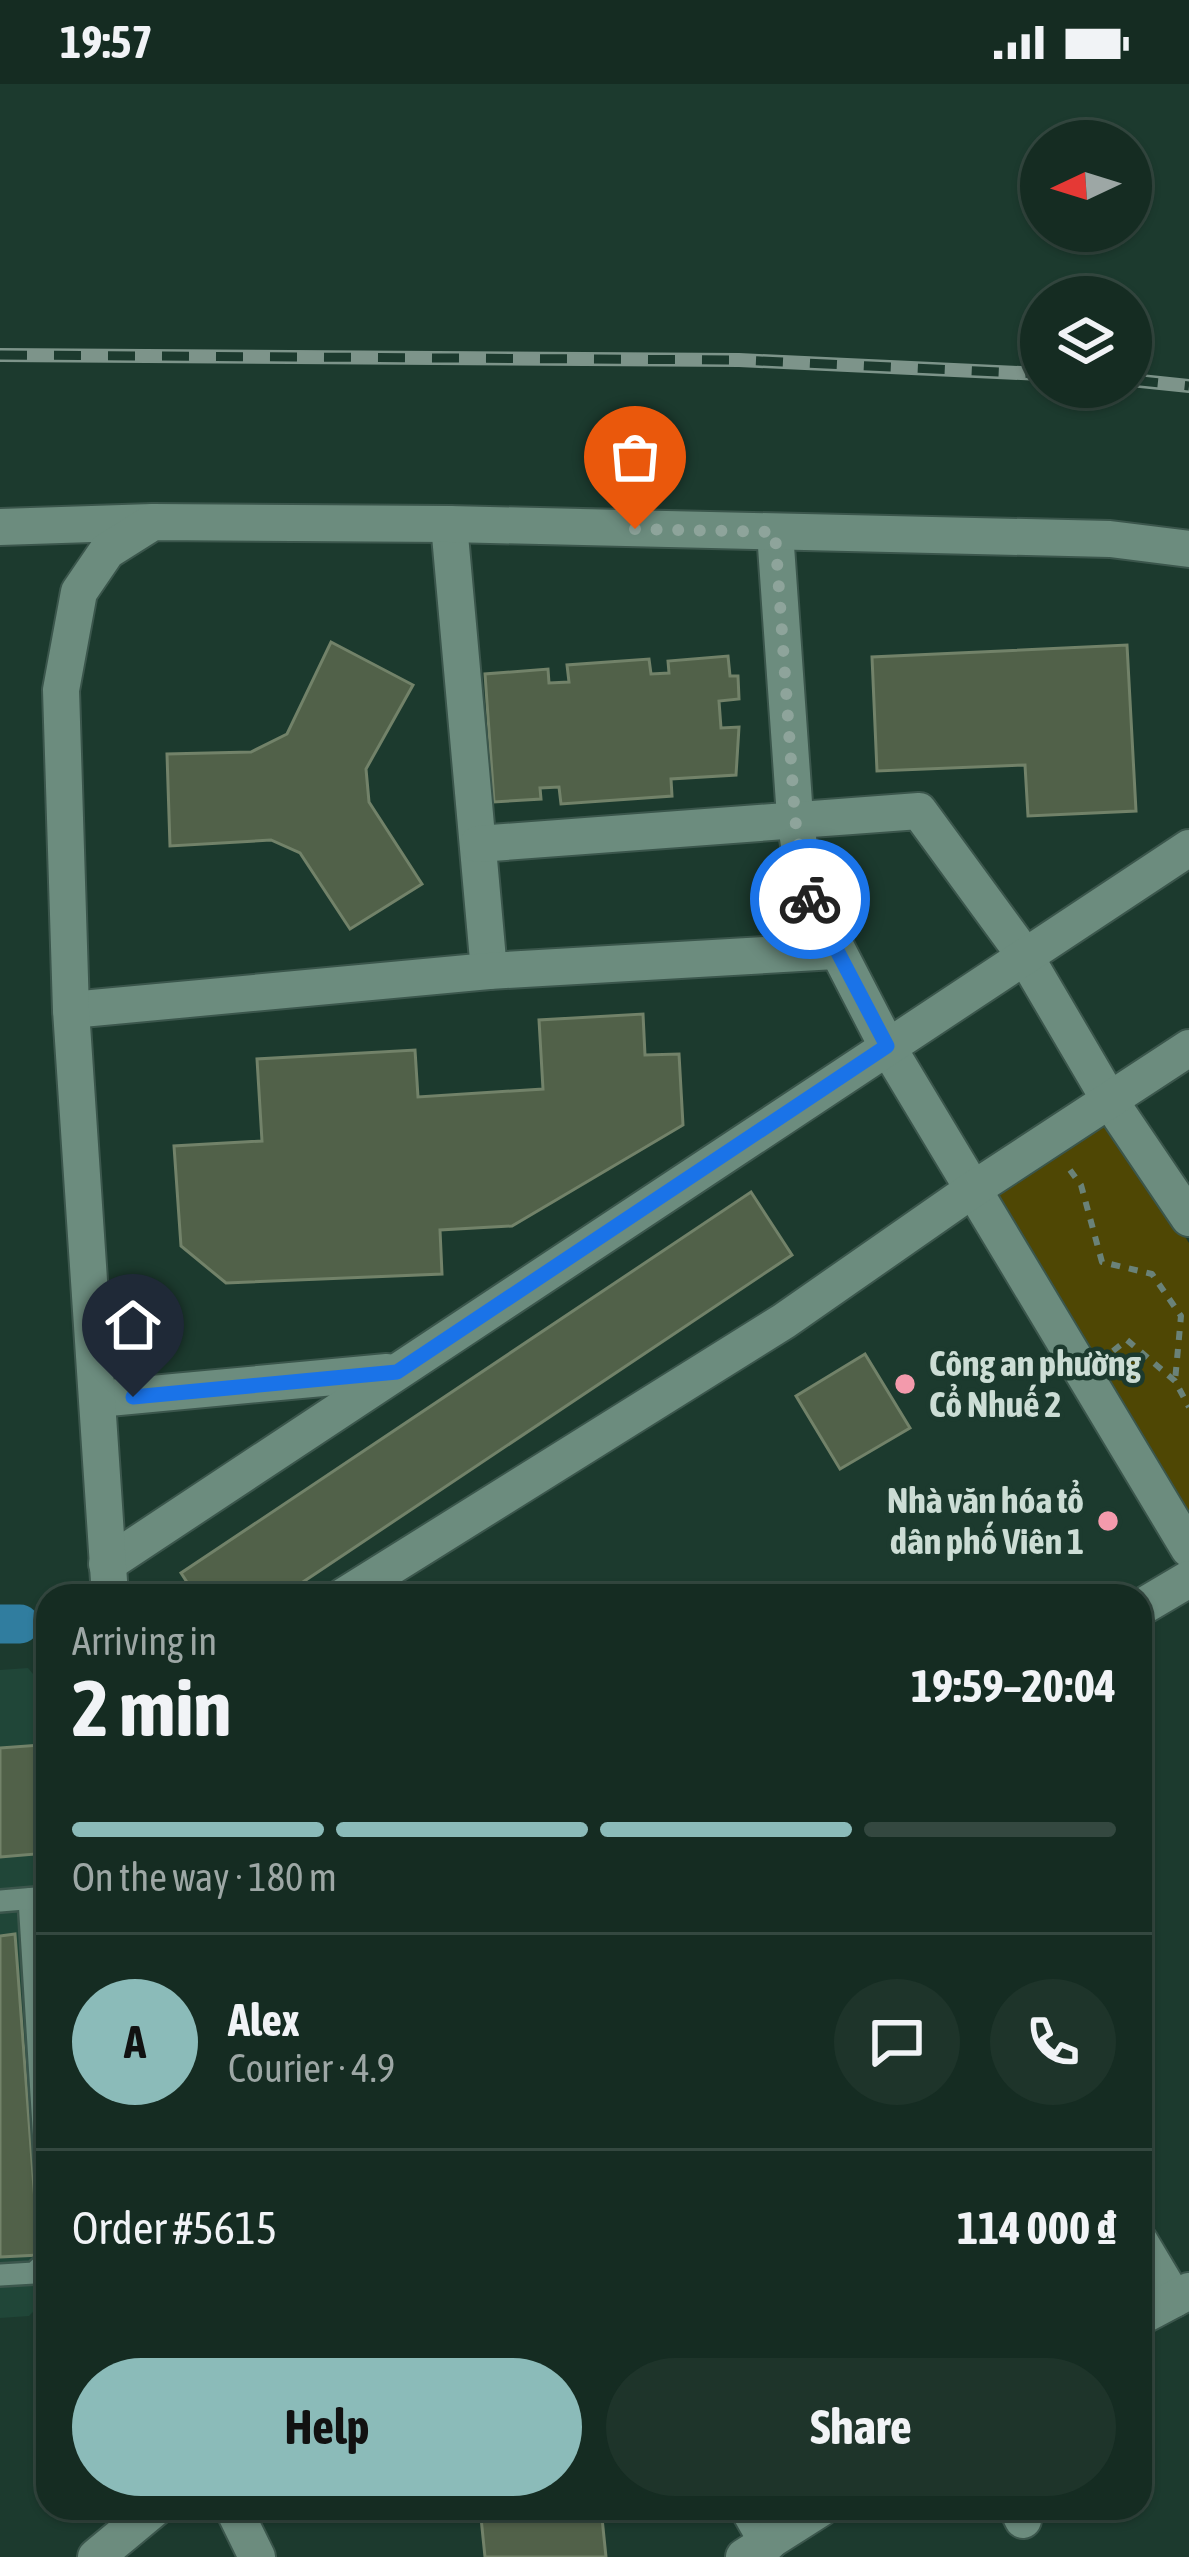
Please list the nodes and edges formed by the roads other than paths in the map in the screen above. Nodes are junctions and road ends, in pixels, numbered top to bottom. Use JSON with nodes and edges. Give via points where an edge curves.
{"nodes":[{"id":1,"x":153,"y":522,"type":"junction"},
{"id":2,"x":448,"y":524,"type":"junction"},
{"id":3,"x":0,"y":526,"type":"edge"},
{"id":4,"x":775,"y":532,"type":"junction"},
{"id":5,"x":1189,"y":549,"type":"edge"},
{"id":6,"x":795,"y":818,"type":"junction"},
{"id":7,"x":478,"y":844,"type":"junction"},
{"id":8,"x":1189,"y":848,"type":"edge"},
{"id":9,"x":835,"y":951,"type":"junction"},
{"id":10,"x":1025,"y":956,"type":"junction"},
{"id":11,"x":489,"y":971,"type":"junction"},
{"id":12,"x":71,"y":1010,"type":"junction"},
{"id":13,"x":887,"y":1046,"type":"junction"},
{"id":14,"x":1189,"y":1048,"type":"edge"},
{"id":15,"x":1110,"y":1100,"type":"junction"},
{"id":16,"x":972,"y":1190,"type":"junction"},
{"id":17,"x":1189,"y":1218,"type":"edge"},
{"id":18,"x":397,"y":1372,"type":"junction"},
{"id":19,"x":98,"y":1399,"type":"junction"},
{"id":20,"x":1189,"y":1550,"type":"edge"},
{"id":21,"x":1189,"y":1579,"type":"edge"},
{"id":22,"x":109,"y":1580,"type":"edge"},
{"id":23,"x":363,"y":1584,"type":"edge"},
{"id":24,"x":1152,"y":1601,"type":"edge"},
{"id":25,"x":36,"y":1898,"type":"edge"},
{"id":26,"x":0,"y":1901,"type":"edge"},
{"id":27,"x":1152,"y":2258,"type":"edge"},
{"id":28,"x":36,"y":2270,"type":"edge"},
{"id":29,"x":0,"y":2275,"type":"edge"},
{"id":30,"x":1181,"y":2295,"type":"edge"},
{"id":31,"x":1152,"y":2311,"type":"edge"},
{"id":32,"x":141,"y":2520,"type":"edge"},
{"id":33,"x":239,"y":2520,"type":"edge"},
{"id":34,"x":750,"y":2520,"type":"edge"},
{"id":35,"x":802,"y":2520,"type":"edge"},
{"id":36,"x":756,"y":2550,"type":"edge"},
{"id":37,"x":96,"y":2557,"type":"edge"},
{"id":38,"x":257,"y":2557,"type":"edge"}],
"edges":[{"from":1,"to":2,"type":"street"},
{"from":1,"to":3,"type":"street"},
{"from":1,"to":12,"type":"street","via":[[107,550],[79,592],[61,690]]},
{"from":2,"to":4,"type":"street"},
{"from":2,"to":7,"type":"street"},
{"from":4,"to":5,"type":"street","via":[[1110,539]]},
{"from":4,"to":6,"type":"street"},
{"from":6,"to":7,"type":"street"},
{"from":6,"to":9,"type":"street","via":[[805,887]]},
{"from":6,"to":10,"type":"street","via":[[919,811]]},
{"from":7,"to":11,"type":"street"},
{"from":8,"to":10,"type":"street"},
{"from":9,"to":11,"type":"street"},
{"from":9,"to":13,"type":"street"},
{"from":10,"to":13,"type":"street"},
{"from":10,"to":15,"type":"street"},
{"from":11,"to":12,"type":"street"},
{"from":12,"to":19,"type":"street"},
{"from":13,"to":16,"type":"street"},
{"from":13,"to":18,"type":"street"},
{"from":14,"to":15,"type":"street"},
{"from":15,"to":16,"type":"street"},
{"from":15,"to":17,"type":"street"},
{"from":16,"to":20,"type":"street"},
{"from":16,"to":23,"type":"street","via":[[784,1321]]},
{"from":18,"to":19,"type":"street"},
{"from":18,"to":22,"type":"street"},
{"from":19,"to":22,"type":"street"},
{"from":21,"to":24,"type":"street"},
{"from":25,"to":26,"type":"lane"},
{"from":27,"to":30,"type":"street"},
{"from":28,"to":29,"type":"lane"},
{"from":30,"to":31,"type":"street"},
{"from":32,"to":37,"type":"street"},
{"from":33,"to":38,"type":"street"},
{"from":34,"to":36,"type":"street"},
{"from":35,"to":36,"type":"street"}]}
